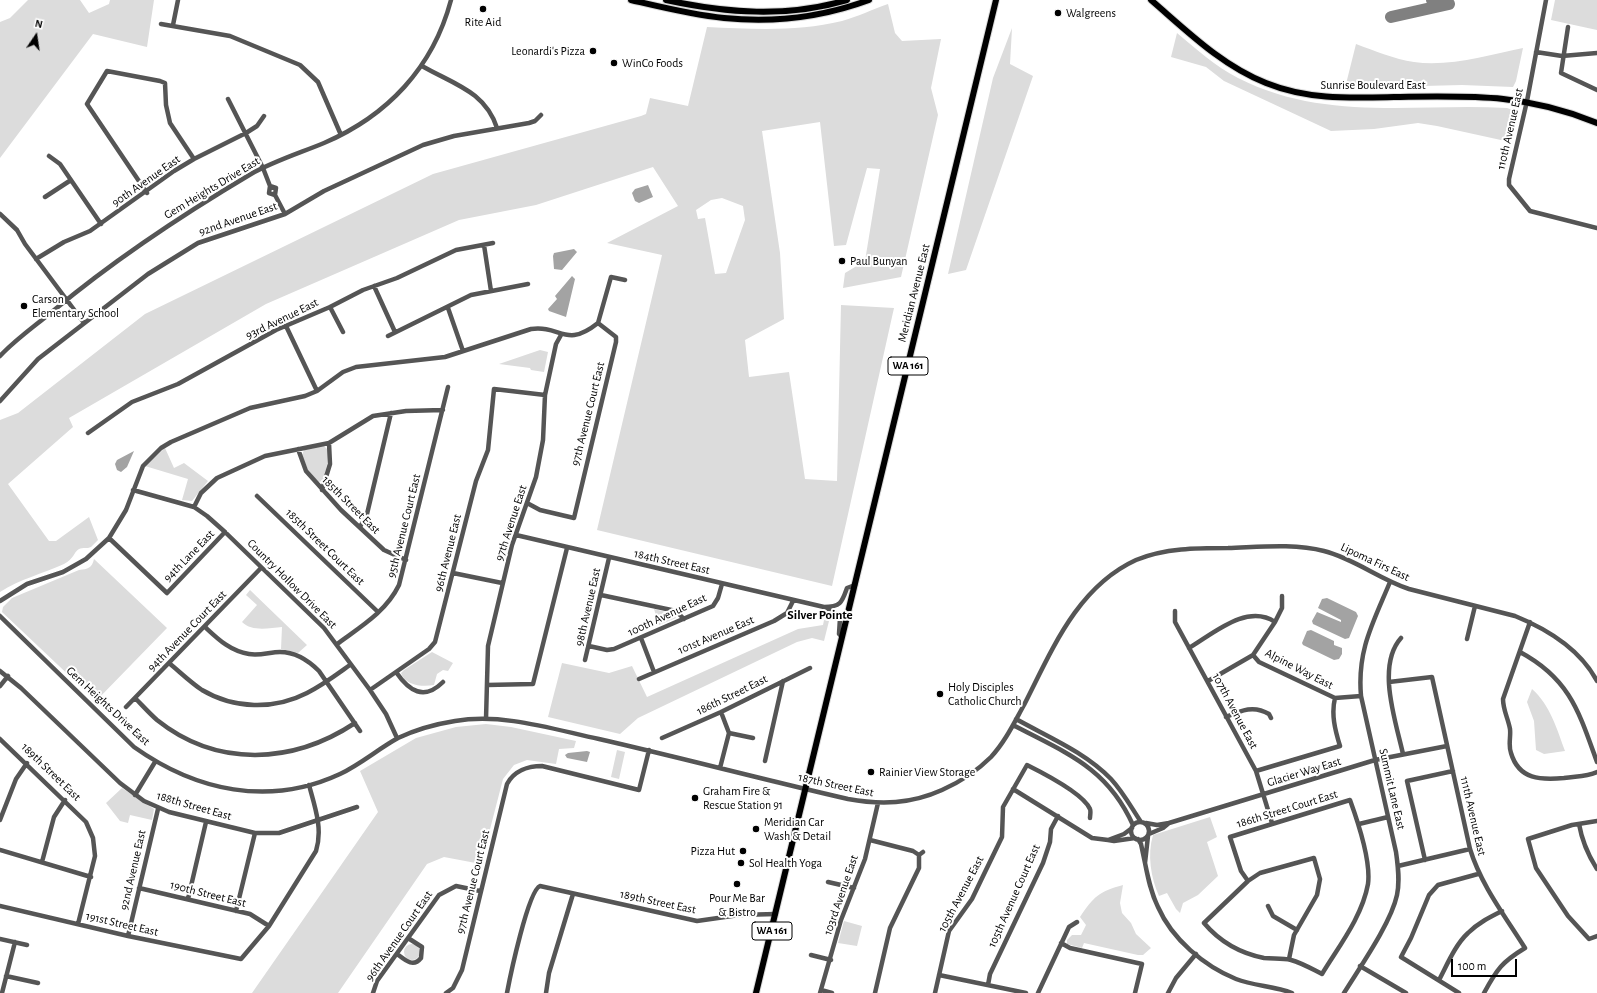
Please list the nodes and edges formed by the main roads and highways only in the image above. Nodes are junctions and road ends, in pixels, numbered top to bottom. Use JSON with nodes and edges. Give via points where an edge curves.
{"nodes":[{"id":1,"x":631,"y":0,"type":"edge"},
{"id":2,"x":666,"y":0,"type":"edge"},
{"id":3,"x":847,"y":0,"type":"edge"},
{"id":4,"x":864,"y":0,"type":"edge"},
{"id":5,"x":869,"y":0,"type":"edge"},
{"id":6,"x":996,"y":0,"type":"edge"},
{"id":7,"x":1151,"y":0,"type":"edge"},
{"id":8,"x":858,"y":4,"type":"junction"},
{"id":9,"x":1597,"y":123,"type":"edge"},
{"id":10,"x":756,"y":993,"type":"edge"}],
"edges":[{"from":1,"to":8,"type":"main road","via":[[700,14],[748,19],[800,17],[832,12]]},
{"from":2,"to":3,"type":"main road","via":[[722,11],[762,12],[808,8]]},
{"from":4,"to":8,"type":"main road"},
{"from":5,"to":8,"type":"main road"},
{"from":6,"to":10,"type":"main road","name":"Meridian Avenue East","number":"WA 161"},
{"from":7,"to":9,"type":"main road","name":"Sunrise Boulevard East","via":[[1218,57],[1254,78],[1290,91],[1332,98],[1499,97],[1527,101]]}]}
